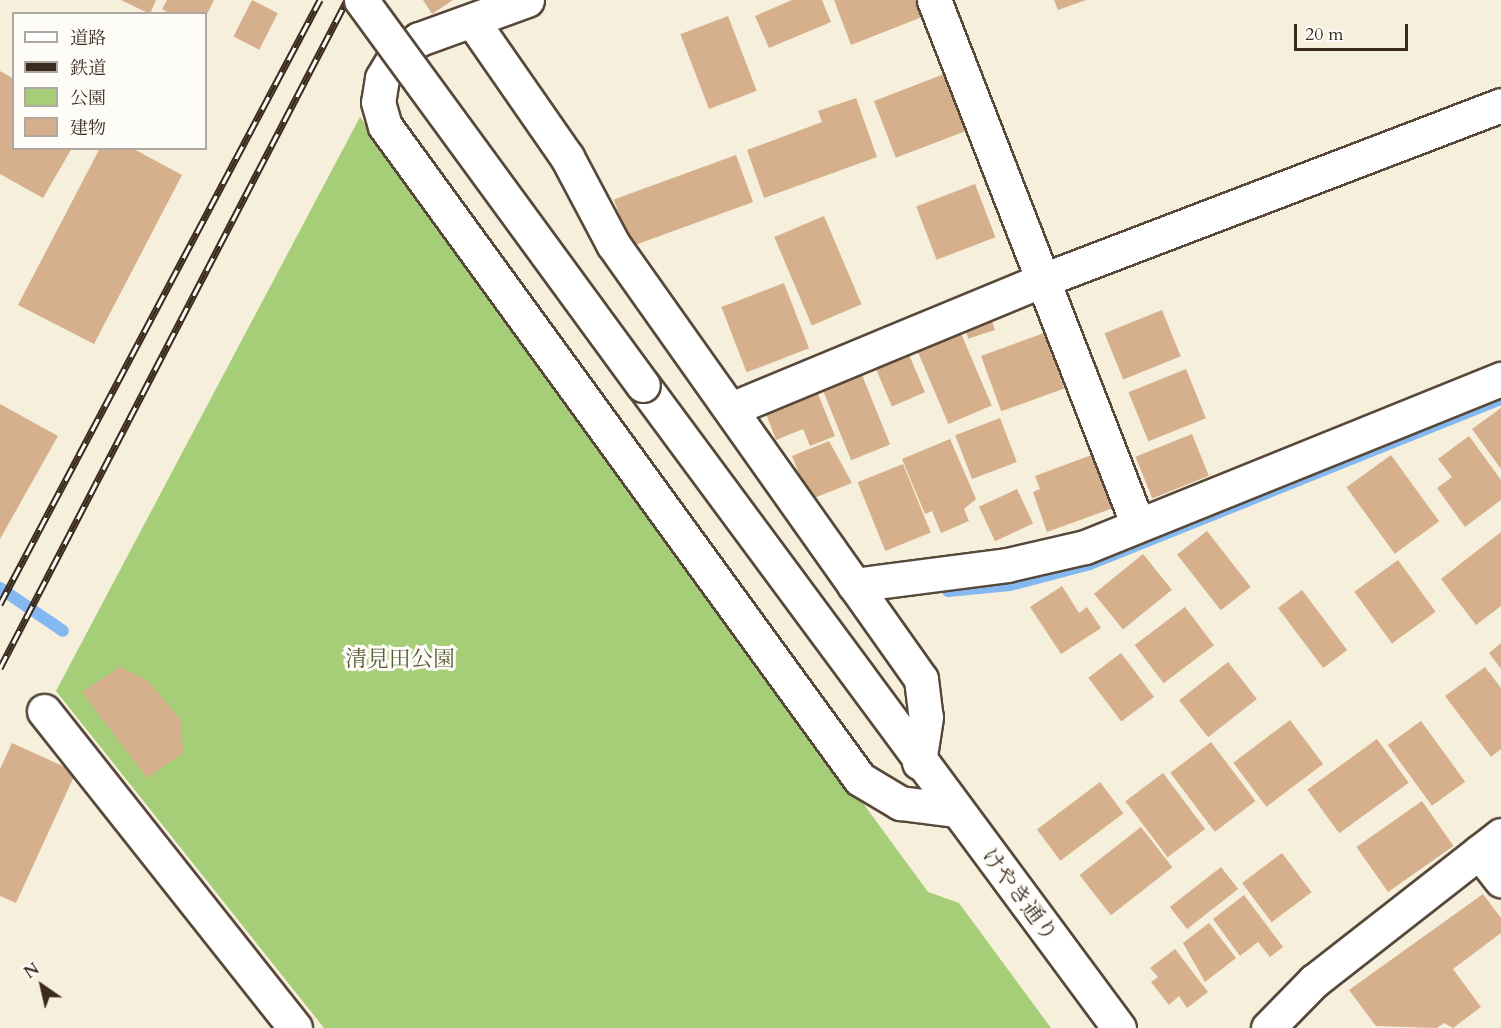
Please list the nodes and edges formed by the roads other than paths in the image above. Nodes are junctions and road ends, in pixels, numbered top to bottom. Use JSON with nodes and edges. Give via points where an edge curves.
{"nodes":[{"id":1,"x":361,"y":0,"type":"edge"},
{"id":2,"x":527,"y":0,"type":"edge"},
{"id":3,"x":934,"y":0,"type":"edge"},
{"id":4,"x":473,"y":21,"type":"junction"},
{"id":5,"x":1501,"y":105,"type":"edge"},
{"id":6,"x":1043,"y":280,"type":"junction"},
{"id":7,"x":1501,"y":379,"type":"edge"},
{"id":8,"x":731,"y":409,"type":"junction"},
{"id":9,"x":1138,"y":525,"type":"junction"},
{"id":10,"x":854,"y":585,"type":"junction"},
{"id":11,"x":44,"y":711,"type":"dead end"},
{"id":12,"x":919,"y":762,"type":"junction"},
{"id":13,"x":955,"y":810,"type":"junction"},
{"id":14,"x":1490,"y":844,"type":"edge"},
{"id":15,"x":1501,"y":880,"type":"edge"},
{"id":16,"x":295,"y":1028,"type":"edge"},
{"id":17,"x":1119,"y":1028,"type":"edge"},
{"id":18,"x":1268,"y":1028,"type":"edge"}],
"edges":[{"from":1,"to":12,"type":"street","name":"けやき通り","bridge":true},
{"from":2,"to":4,"type":"street"},
{"from":3,"to":6,"type":"street"},
{"from":4,"to":8,"type":"street","via":[[567,157],[613,244]]},
{"from":4,"to":13,"type":"street","via":[[419,39],[394,58],[382,78],[378,102],[385,126],[861,779],[900,803]]},
{"from":5,"to":6,"type":"street"},
{"from":6,"to":8,"type":"street"},
{"from":6,"to":9,"type":"street"},
{"from":7,"to":9,"type":"street"},
{"from":8,"to":10,"type":"street"},
{"from":9,"to":10,"type":"street","via":[[1085,547],[1007,565]]},
{"from":10,"to":12,"type":"street","via":[[921,679],[926,717]]},
{"from":11,"to":16,"type":"street"},
{"from":12,"to":13,"type":"street","name":"けやき通り"},
{"from":13,"to":17,"type":"street","name":"けやき通り"},
{"from":14,"to":15,"type":"street"},
{"from":14,"to":18,"type":"street","via":[[1314,981]]}]}
